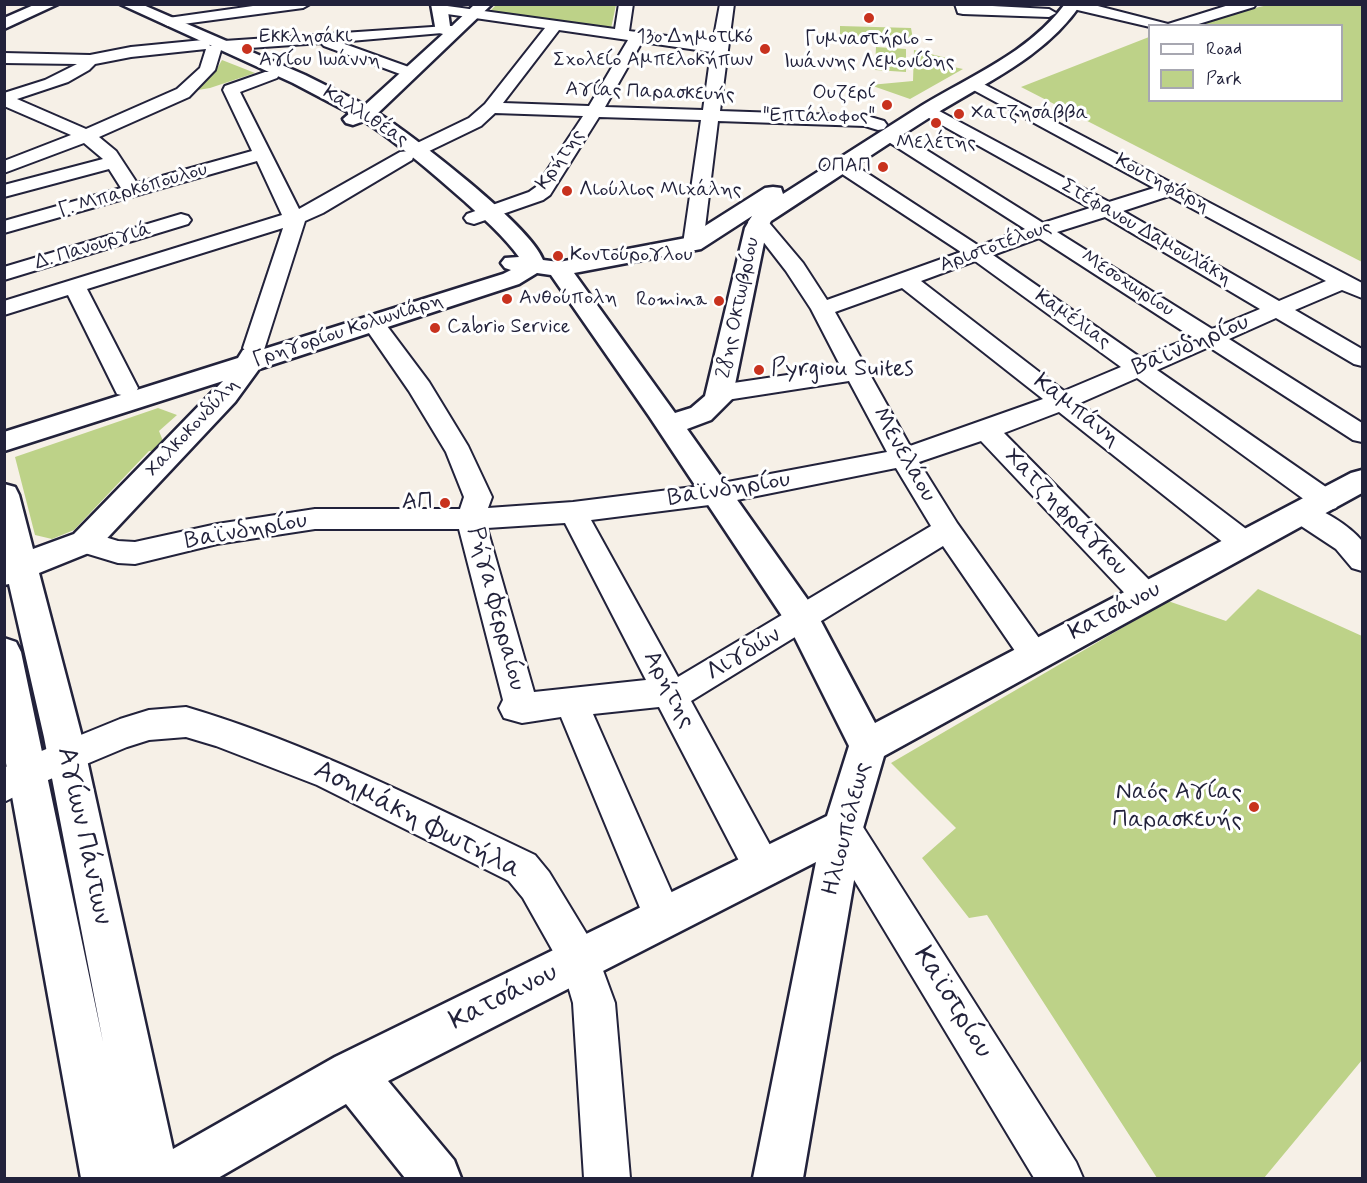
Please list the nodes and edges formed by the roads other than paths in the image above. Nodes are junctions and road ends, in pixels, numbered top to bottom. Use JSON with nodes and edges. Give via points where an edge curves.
{"nodes":[{"id":1,"x":51,"y":4,"type":"edge"},
{"id":2,"x":109,"y":4,"type":"edge"},
{"id":3,"x":127,"y":4,"type":"edge"},
{"id":4,"x":303,"y":4,"type":"edge"},
{"id":5,"x":626,"y":4,"type":"edge"},
{"id":6,"x":727,"y":4,"type":"edge"},
{"id":7,"x":1249,"y":4,"type":"edge"},
{"id":8,"x":439,"y":7,"type":"edge"},
{"id":9,"x":963,"y":7,"type":"edge"},
{"id":10,"x":1063,"y":7,"type":"edge"},
{"id":11,"x":1231,"y":7,"type":"edge"},
{"id":12,"x":480,"y":10,"type":"edge"},
{"id":13,"x":4,"y":24,"type":"edge"},
{"id":14,"x":1152,"y":24,"type":"edge"},
{"id":15,"x":1180,"y":24,"type":"edge"},
{"id":16,"x":158,"y":26,"type":"junction"},
{"id":17,"x":555,"y":26,"type":"junction"},
{"id":18,"x":448,"y":30,"type":"junction"},
{"id":19,"x":629,"y":36,"type":"junction"},
{"id":20,"x":127,"y":37,"type":"dead end"},
{"id":21,"x":320,"y":39,"type":"junction"},
{"id":22,"x":213,"y":47,"type":"junction"},
{"id":23,"x":719,"y":48,"type":"junction"},
{"id":24,"x":4,"y":57,"type":"edge"},
{"id":25,"x":66,"y":60,"type":"junction"},
{"id":26,"x":90,"y":60,"type":"junction"},
{"id":27,"x":411,"y":73,"type":"junction"},
{"id":28,"x":271,"y":75,"type":"junction"},
{"id":29,"x":967,"y":80,"type":"junction"},
{"id":30,"x":183,"y":93,"type":"junction"},
{"id":31,"x":217,"y":93,"type":"junction"},
{"id":32,"x":4,"y":99,"type":"edge"},
{"id":33,"x":491,"y":108,"type":"junction"},
{"id":34,"x":928,"y":110,"type":"junction"},
{"id":35,"x":594,"y":112,"type":"junction"},
{"id":36,"x":359,"y":116,"type":"junction"},
{"id":37,"x":710,"y":116,"type":"junction"},
{"id":38,"x":884,"y":130,"type":"junction"},
{"id":39,"x":87,"y":136,"type":"junction"},
{"id":40,"x":411,"y":153,"type":"junction"},
{"id":41,"x":261,"y":154,"type":"junction"},
{"id":42,"x":114,"y":162,"type":"junction"},
{"id":43,"x":843,"y":166,"type":"junction"},
{"id":44,"x":4,"y":168,"type":"edge"},
{"id":45,"x":1171,"y":189,"type":"junction"},
{"id":46,"x":4,"y":191,"type":"edge"},
{"id":47,"x":132,"y":191,"type":"junction"},
{"id":48,"x":1106,"y":209,"type":"junction"},
{"id":49,"x":482,"y":215,"type":"junction"},
{"id":50,"x":294,"y":218,"type":"junction"},
{"id":51,"x":181,"y":220,"type":"dead end"},
{"id":52,"x":758,"y":222,"type":"junction"},
{"id":53,"x":4,"y":229,"type":"edge"},
{"id":54,"x":1042,"y":230,"type":"junction"},
{"id":55,"x":693,"y":244,"type":"junction"},
{"id":56,"x":978,"y":254,"type":"junction"},
{"id":57,"x":522,"y":264,"type":"junction"},
{"id":58,"x":27,"y":267,"type":"junction"},
{"id":59,"x":559,"y":270,"type":"junction"},
{"id":60,"x":4,"y":274,"type":"edge"},
{"id":61,"x":906,"y":279,"type":"junction"},
{"id":62,"x":75,"y":286,"type":"junction"},
{"id":63,"x":1353,"y":287,"type":"edge"},
{"id":64,"x":4,"y":308,"type":"edge"},
{"id":65,"x":822,"y":309,"type":"junction"},
{"id":66,"x":1277,"y":310,"type":"junction"},
{"id":67,"x":373,"y":323,"type":"junction"},
{"id":68,"x":1211,"y":338,"type":"junction"},
{"id":69,"x":252,"y":356,"type":"junction"},
{"id":70,"x":1362,"y":359,"type":"edge"},
{"id":71,"x":1140,"y":367,"type":"junction"},
{"id":72,"x":855,"y":372,"type":"junction"},
{"id":73,"x":126,"y":388,"type":"junction"},
{"id":74,"x":720,"y":393,"type":"junction"},
{"id":75,"x":1062,"y":400,"type":"junction"},
{"id":76,"x":669,"y":425,"type":"junction"},
{"id":77,"x":4,"y":427,"type":"edge"},
{"id":78,"x":986,"y":430,"type":"junction"},
{"id":79,"x":1362,"y":434,"type":"edge"},
{"id":80,"x":4,"y":442,"type":"edge"},
{"id":81,"x":903,"y":458,"type":"junction"},
{"id":82,"x":1362,"y":480,"type":"edge"},
{"id":83,"x":717,"y":494,"type":"junction"},
{"id":84,"x":4,"y":495,"type":"edge"},
{"id":85,"x":1314,"y":507,"type":"junction"},
{"id":86,"x":573,"y":512,"type":"junction"},
{"id":87,"x":470,"y":519,"type":"junction"},
{"id":88,"x":947,"y":530,"type":"junction"},
{"id":89,"x":85,"y":542,"type":"junction"},
{"id":90,"x":1244,"y":543,"type":"junction"},
{"id":91,"x":1362,"y":560,"type":"edge"},
{"id":92,"x":13,"y":569,"type":"edge"},
{"id":93,"x":1145,"y":595,"type":"junction"},
{"id":94,"x":803,"y":620,"type":"junction"},
{"id":95,"x":4,"y":652,"type":"edge"},
{"id":96,"x":1035,"y":655,"type":"junction"},
{"id":97,"x":671,"y":693,"type":"junction"},
{"id":98,"x":572,"y":704,"type":"junction"},
{"id":99,"x":519,"y":709,"type":"joint"},
{"id":100,"x":868,"y":746,"type":"junction"},
{"id":101,"x":34,"y":772,"type":"edge"},
{"id":102,"x":843,"y":828,"type":"junction"},
{"id":103,"x":763,"y":868,"type":"junction"},
{"id":104,"x":664,"y":918,"type":"junction"},
{"id":105,"x":580,"y":960,"type":"junction"},
{"id":106,"x":352,"y":1074,"type":"junction"},
{"id":107,"x":105,"y":1179,"type":"edge"},
{"id":108,"x":154,"y":1179,"type":"edge"},
{"id":109,"x":170,"y":1179,"type":"edge"},
{"id":110,"x":436,"y":1179,"type":"edge"},
{"id":111,"x":607,"y":1179,"type":"edge"},
{"id":112,"x":778,"y":1179,"type":"edge"},
{"id":113,"x":1060,"y":1179,"type":"edge"}],
"edges":[{"from":1,"to":13,"type":"main road"},
{"from":2,"to":16,"type":"main road","name":"Καλλιθέας"},
{"from":3,"to":16,"type":"main road","name":"Καλλιθέας"},
{"from":4,"to":16,"type":"street"},
{"from":5,"to":19,"type":"street"},
{"from":6,"to":23,"type":"street"},
{"from":7,"to":11,"type":"street"},
{"from":8,"to":12,"type":"street"},
{"from":8,"to":18,"type":"main road"},
{"from":9,"to":10,"type":"street"},
{"from":10,"to":14,"type":"street"},
{"from":10,"to":29,"type":"main road","name":"28ης Οκτωβρίου"},
{"from":10,"to":29,"type":"main road","name":"28ης Οκτωβρίου","via":[[1042,40]]},
{"from":11,"to":15,"type":"street"},
{"from":12,"to":17,"type":"street"},
{"from":12,"to":18,"type":"main road"},
{"from":16,"to":22,"type":"main road","name":"Καλλιθέας"},
{"from":17,"to":19,"type":"street"},
{"from":17,"to":33,"type":"street"},
{"from":18,"to":21,"type":"street"},
{"from":18,"to":27,"type":"main road"},
{"from":19,"to":23,"type":"street"},
{"from":19,"to":35,"type":"street","name":"Κρήτης"},
{"from":20,"to":25,"type":"street"},
{"from":21,"to":22,"type":"street"},
{"from":21,"to":27,"type":"street"},
{"from":22,"to":26,"type":"street","via":[[131,52]]},
{"from":22,"to":28,"type":"main road","name":"Καλλιθέας"},
{"from":22,"to":30,"type":"street","via":[[207,70]]},
{"from":22,"to":36,"type":"main road","name":"Καλλιθέας","via":[[306,82]]},
{"from":23,"to":37,"type":"street"},
{"from":24,"to":25,"type":"street"},
{"from":25,"to":26,"type":"street"},
{"from":26,"to":32,"type":"street","via":[[66,76]]},
{"from":27,"to":36,"type":"main road","via":[[376,106]]},
{"from":28,"to":31,"type":"street"},
{"from":28,"to":36,"type":"main road","name":"Καλλιθέας"},
{"from":29,"to":34,"type":"main road","name":"28ης Οκτωβρίου"},
{"from":29,"to":38,"type":"main road","name":"28ης Οκτωβρίου"},
{"from":29,"to":45,"type":"street","name":"Κουτηφάρη"},
{"from":30,"to":31,"type":"street"},
{"from":30,"to":39,"type":"street"},
{"from":31,"to":41,"type":"street"},
{"from":32,"to":39,"type":"street"},
{"from":33,"to":35,"type":"street","name":"Αγίας Παρασκευής"},
{"from":33,"to":40,"type":"street","via":[[475,122]]},
{"from":34,"to":38,"type":"main road","name":"28ης Οκτωβρίου"},
{"from":34,"to":48,"type":"street","name":"Στέφανου Δαμουλάκη"},
{"from":35,"to":37,"type":"street","name":"Αγίας Παρασκευής"},
{"from":35,"to":49,"type":"street","name":"Κρήτης","via":[[543,191]]},
{"from":36,"to":40,"type":"main road","name":"Καλλιθέας"},
{"from":37,"to":38,"type":"street","name":"Αγίας Παρασκευής","via":[[867,122]]},
{"from":37,"to":55,"type":"street"},
{"from":38,"to":43,"type":"main road","name":"28ης Οκτωβρίου"},
{"from":38,"to":54,"type":"street","name":"Μεσοχωρίου"},
{"from":38,"to":55,"type":"main road","name":"28ης Οκτωβρίου"},
{"from":39,"to":42,"type":"street"},
{"from":39,"to":44,"type":"street"},
{"from":40,"to":49,"type":"main road","name":"Καλλιθέας"},
{"from":40,"to":50,"type":"street"},
{"from":41,"to":47,"type":"street","name":"Γ. Μπαρκόπουλου"},
{"from":41,"to":50,"type":"street"},
{"from":42,"to":46,"type":"street"},
{"from":42,"to":47,"type":"street"},
{"from":43,"to":52,"type":"main road","name":"28ης Οκτωβρίου"},
{"from":43,"to":56,"type":"street","name":"Καμέλιας"},
{"from":45,"to":48,"type":"street","name":"Αριστοτέλους"},
{"from":45,"to":63,"type":"street","name":"Κουτηφάρη"},
{"from":47,"to":53,"type":"street","name":"Γ. Μπαρκόπουλου"},
{"from":48,"to":54,"type":"street","name":"Αριστοτέλους"},
{"from":48,"to":66,"type":"street","name":"Στέφανου Δαμουλάκη"},
{"from":49,"to":57,"type":"main road","name":"Καλλιθέας"},
{"from":50,"to":62,"type":"street"},
{"from":50,"to":69,"type":"street","name":"Χαλκοκονδύλη"},
{"from":51,"to":58,"type":"street","name":"Δ. Πανουργιά"},
{"from":52,"to":65,"type":"street","name":"Μενελάου"},
{"from":52,"to":74,"type":"main road","name":"28ης Οκτωβρίου"},
{"from":53,"to":58,"type":"street"},
{"from":54,"to":56,"type":"street","name":"Αριστοτέλους"},
{"from":54,"to":68,"type":"street","name":"Μεσοχωρίου"},
{"from":55,"to":59,"type":"main road"},
{"from":56,"to":61,"type":"street","name":"Αριστοτέλους"},
{"from":56,"to":71,"type":"street","name":"Καμέλιας"},
{"from":57,"to":59,"type":"main road"},
{"from":57,"to":67,"type":"main road","name":"Γρηγορίου Κολωνιάρη","via":[[525,272],[511,279]]},
{"from":57,"to":69,"type":"main road","name":"Γρηγορίου Κολωνιάρη"},
{"from":58,"to":60,"type":"street","name":"Δ. Πανουργιά"},
{"from":59,"to":76,"type":"main road"},
{"from":61,"to":65,"type":"street","name":"Αριστοτέλους"},
{"from":61,"to":75,"type":"street","name":"Καμπάνη"},
{"from":62,"to":64,"type":"street"},
{"from":62,"to":73,"type":"street"},
{"from":63,"to":66,"type":"street","name":"Βαϊνδηρίου"},
{"from":65,"to":72,"type":"street","name":"Μενελάου"},
{"from":66,"to":68,"type":"street","name":"Βαϊνδηρίου"},
{"from":66,"to":70,"type":"street","name":"Στέφανου Δαμουλάκη"},
{"from":67,"to":69,"type":"main road","name":"Γρηγορίου Κολωνιάρη"},
{"from":67,"to":87,"type":"street","name":"Ρήγα Φερραίου","via":[[420,388],[459,452],[477,497]]},
{"from":68,"to":71,"type":"street","name":"Βαϊνδηρίου"},
{"from":68,"to":79,"type":"street","name":"Μεσοχωρίου"},
{"from":69,"to":73,"type":"main road","name":"Γρηγορίου Κολωνιάρη"},
{"from":69,"to":80,"type":"main road","name":"Γρηγορίου Κολωνιάρη"},
{"from":69,"to":89,"type":"main road","name":"Χαλκοκονδύλη","via":[[230,391]]},
{"from":71,"to":75,"type":"street","name":"Βαϊνδηρίου"},
{"from":71,"to":85,"type":"street","name":"Καμέλιας"},
{"from":72,"to":74,"type":"street"},
{"from":72,"to":81,"type":"street","name":"Μενελάου"},
{"from":73,"to":77,"type":"main road","name":"Γρηγορίου Κολωνιάρη"},
{"from":74,"to":76,"type":"main road","name":"28ης Οκτωβρίου","via":[[708,411]]},
{"from":75,"to":78,"type":"street","name":"Βαϊνδηρίου"},
{"from":75,"to":90,"type":"street","name":"Καμπάνη"},
{"from":76,"to":83,"type":"main road","name":"Ηλιουπόλεως"},
{"from":78,"to":81,"type":"street","name":"Βαϊνδηρίου"},
{"from":78,"to":93,"type":"street","name":"Χατζηφράγκου"},
{"from":81,"to":83,"type":"street","name":"Βαϊνδηρίου"},
{"from":81,"to":88,"type":"street","name":"Μενελάου"},
{"from":82,"to":85,"type":"main road","name":"Κατσάνου"},
{"from":83,"to":86,"type":"street","name":"Βαϊνδηρίου"},
{"from":83,"to":94,"type":"main road","name":"Ηλιουπόλεως"},
{"from":84,"to":92,"type":"main road","name":"Αγίων Πάντων"},
{"from":85,"to":90,"type":"main road","name":"Κατσάνου"},
{"from":85,"to":91,"type":"street","name":"Καμέλιας"},
{"from":86,"to":87,"type":"street","name":"Βαϊνδηρίου"},
{"from":86,"to":97,"type":"street","name":"Αρήτης"},
{"from":87,"to":89,"type":"street","name":"Βαϊνδηρίου","via":[[315,519],[217,534],[135,553]]},
{"from":87,"to":99,"type":"street","name":"Ρήγα Φερραίου"},
{"from":88,"to":94,"type":"street","name":"Λιγδών"},
{"from":88,"to":96,"type":"street","name":"Μενελάου"},
{"from":89,"to":92,"type":"main road","name":"Χαλκοκονδύλη"},
{"from":90,"to":93,"type":"main road","name":"Κατσάνου"},
{"from":92,"to":101,"type":"main road","name":"Αγίων Πάντων"},
{"from":93,"to":96,"type":"main road","name":"Κατσάνου"},
{"from":94,"to":97,"type":"street","name":"Λιγδών","via":[[688,689]]},
{"from":94,"to":100,"type":"main road","name":"Ηλιουπόλεως"},
{"from":95,"to":101,"type":"main road","name":"Αγίων Πάντων"},
{"from":96,"to":100,"type":"main road","name":"Κατσάνου"},
{"from":97,"to":98,"type":"street","name":"Λιγδών"},
{"from":97,"to":103,"type":"street","name":"Αρήτης"},
{"from":98,"to":99,"type":"street","name":"Λιγδών"},
{"from":98,"to":104,"type":"street"},
{"from":100,"to":102,"type":"main road","name":"Ηλιουπόλεως"},
{"from":101,"to":105,"type":"street","name":"Ασημάκη Φωτήλα","via":[[101,741],[149,725],[186,722],[209,728],[328,774],[522,868]]},
{"from":101,"to":107,"type":"main road","name":"Αγίων Πάντων"},
{"from":101,"to":108,"type":"main road","name":"Αγίων Πάντων"},
{"from":102,"to":103,"type":"main road","name":"Κατσάνου"},
{"from":102,"to":112,"type":"main road","name":"Ηλιουπόλεως"},
{"from":102,"to":113,"type":"street","name":"Καϊστρίου"},
{"from":103,"to":104,"type":"main road","name":"Κατσάνου"},
{"from":104,"to":105,"type":"main road","name":"Κατσάνου"},
{"from":105,"to":106,"type":"main road","name":"Κατσάνου"},
{"from":105,"to":111,"type":"street","name":"Ασημάκη Φωτήλα","via":[[594,1003]]},
{"from":106,"to":109,"type":"main road","name":"Κατσάνου"},
{"from":106,"to":110,"type":"main road"}]}
